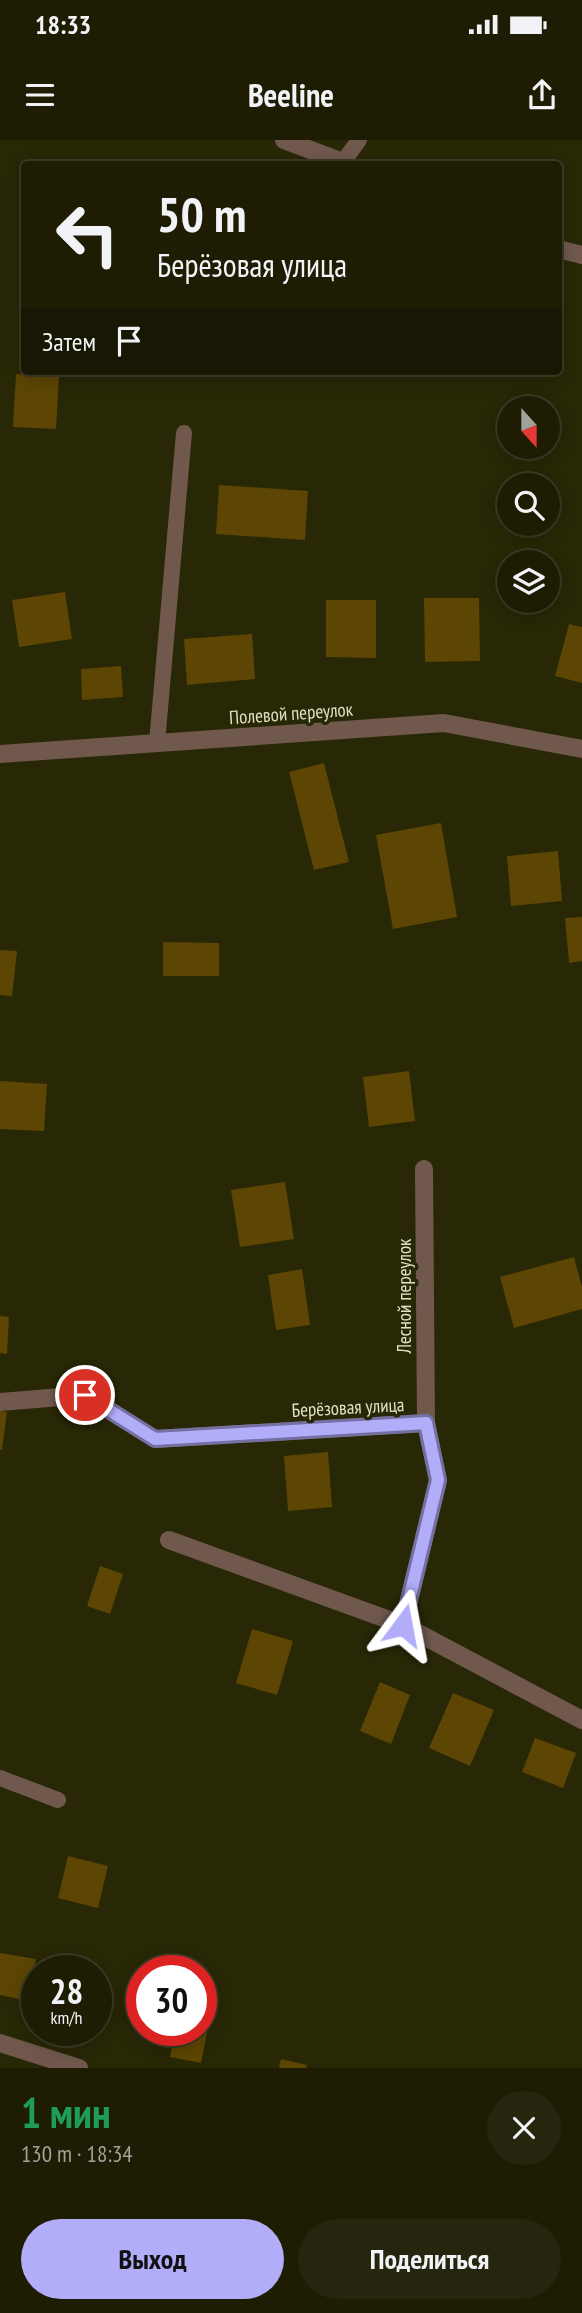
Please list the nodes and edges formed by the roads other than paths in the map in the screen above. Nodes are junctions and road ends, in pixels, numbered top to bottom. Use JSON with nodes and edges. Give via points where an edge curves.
{"nodes":[{"id":1,"x":284,"y":140,"type":"edge"},
{"id":2,"x":359,"y":140,"type":"edge"},
{"id":3,"x":341,"y":161,"type":"edge"},
{"id":4,"x":347,"y":161,"type":"edge"},
{"id":5,"x":562,"y":250,"type":"edge"},
{"id":6,"x":582,"y":255,"type":"edge"},
{"id":7,"x":184,"y":433,"type":"dead end"},
{"id":8,"x":157,"y":743,"type":"junction"},
{"id":9,"x":582,"y":748,"type":"edge"},
{"id":10,"x":0,"y":754,"type":"edge"},
{"id":11,"x":424,"y":1169,"type":"dead end"},
{"id":12,"x":0,"y":1402,"type":"edge"},
{"id":13,"x":426,"y":1423,"type":"junction"},
{"id":14,"x":169,"y":1540,"type":"dead end"},
{"id":15,"x":403,"y":1625,"type":"junction"},
{"id":16,"x":582,"y":1720,"type":"edge"},
{"id":17,"x":0,"y":1778,"type":"edge"},
{"id":18,"x":58,"y":1800,"type":"dead end"},
{"id":19,"x":0,"y":2043,"type":"edge"},
{"id":20,"x":79,"y":2068,"type":"edge"}],
"edges":[{"from":1,"to":3,"type":"street"},
{"from":2,"to":4,"type":"lane"},
{"from":5,"to":6,"type":"street"},
{"from":7,"to":8,"type":"lane"},
{"from":8,"to":9,"type":"street","name":"Полевой переулок","via":[[444,723]]},
{"from":8,"to":10,"type":"street","name":"Полевой переулок"},
{"from":11,"to":13,"type":"street","name":"Лесной переулок"},
{"from":12,"to":13,"type":"street","name":"Берёзовая улица","via":[[85,1395],[155,1439]]},
{"from":13,"to":15,"type":"street","name":"Берёзовая улица","via":[[438,1480]]},
{"from":14,"to":15,"type":"street"},
{"from":15,"to":16,"type":"street"},
{"from":17,"to":18,"type":"lane"},
{"from":19,"to":20,"type":"street"}]}
